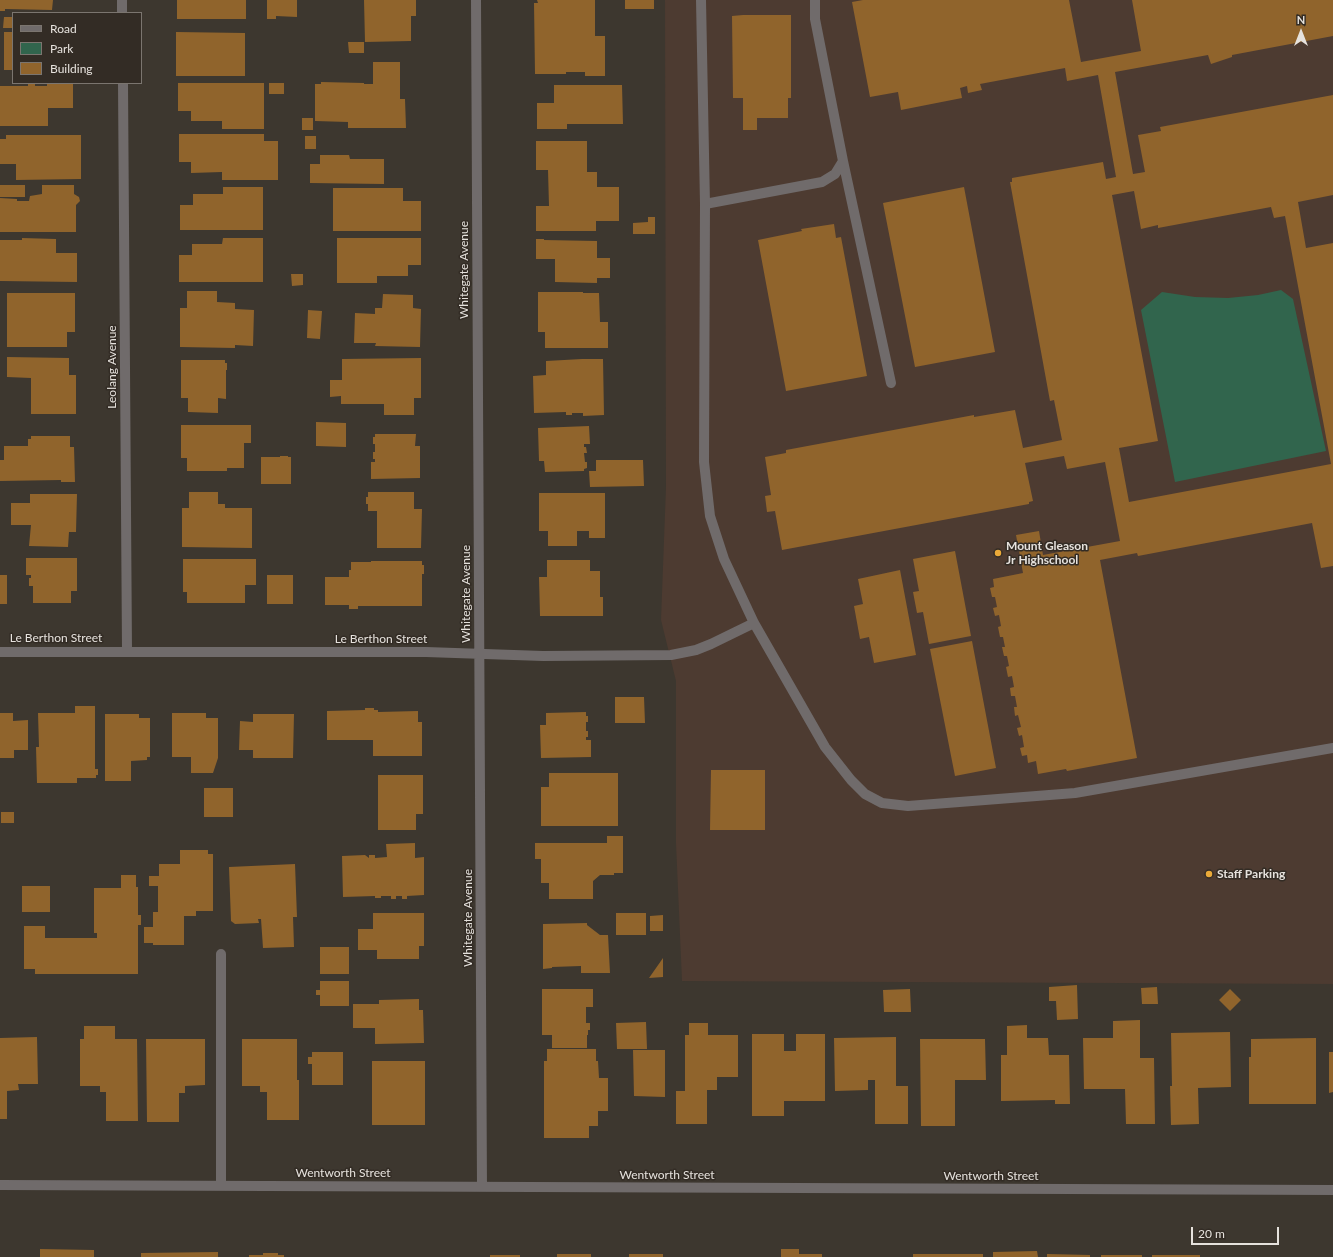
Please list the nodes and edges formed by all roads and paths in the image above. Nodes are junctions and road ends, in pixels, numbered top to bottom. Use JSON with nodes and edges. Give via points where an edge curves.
{"nodes":[{"id":1,"x":122,"y":0,"type":"edge"},
{"id":2,"x":476,"y":0,"type":"edge"},
{"id":3,"x":701,"y":0,"type":"edge"},
{"id":4,"x":815,"y":0,"type":"edge"},
{"id":5,"x":122,"y":12,"type":"edge"},
{"id":6,"x":123,"y":84,"type":"edge"},
{"id":7,"x":843,"y":161,"type":"junction"},
{"id":8,"x":705,"y":204,"type":"junction"},
{"id":9,"x":892,"y":383,"type":"dead end"},
{"id":10,"x":754,"y":623,"type":"junction"},
{"id":11,"x":127,"y":651,"type":"junction"},
{"id":12,"x":0,"y":652,"type":"edge"},
{"id":13,"x":479,"y":653,"type":"junction"},
{"id":14,"x":1333,"y":748,"type":"edge"},
{"id":15,"x":221,"y":954,"type":"dead end"},
{"id":16,"x":0,"y":1185,"type":"edge"},
{"id":17,"x":221,"y":1186,"type":"junction"},
{"id":18,"x":482,"y":1187,"type":"junction"},
{"id":19,"x":1333,"y":1190,"type":"edge"}],
"edges":[{"from":1,"to":5,"type":"street"},
{"from":2,"to":13,"type":"street","name":"Whitegate Avenue"},
{"from":3,"to":8,"type":"street"},
{"from":4,"to":7,"type":"street","via":[[815,19]]},
{"from":6,"to":11,"type":"street","name":"Leolang Avenue"},
{"from":7,"to":8,"type":"street","via":[[835,174],[822,182]]},
{"from":7,"to":9,"type":"street"},
{"from":8,"to":10,"type":"street","via":[[706,490],[710,516],[724,559]]},
{"from":10,"to":13,"type":"street","name":"Le Berthon Street","via":[[696,650],[671,655],[543,656]]},
{"from":10,"to":14,"type":"street","via":[[825,747],[865,794],[882,803],[908,806],[1075,793]]},
{"from":11,"to":12,"type":"street","name":"Le Berthon Street"},
{"from":11,"to":13,"type":"street","name":"Le Berthon Street"},
{"from":13,"to":18,"type":"street","name":"Whitegate Avenue"},
{"from":15,"to":17,"type":"street"},
{"from":16,"to":17,"type":"street","name":"Wentworth Street"},
{"from":17,"to":18,"type":"street","name":"Wentworth Street"},
{"from":18,"to":19,"type":"street","name":"Wentworth Street"}]}
